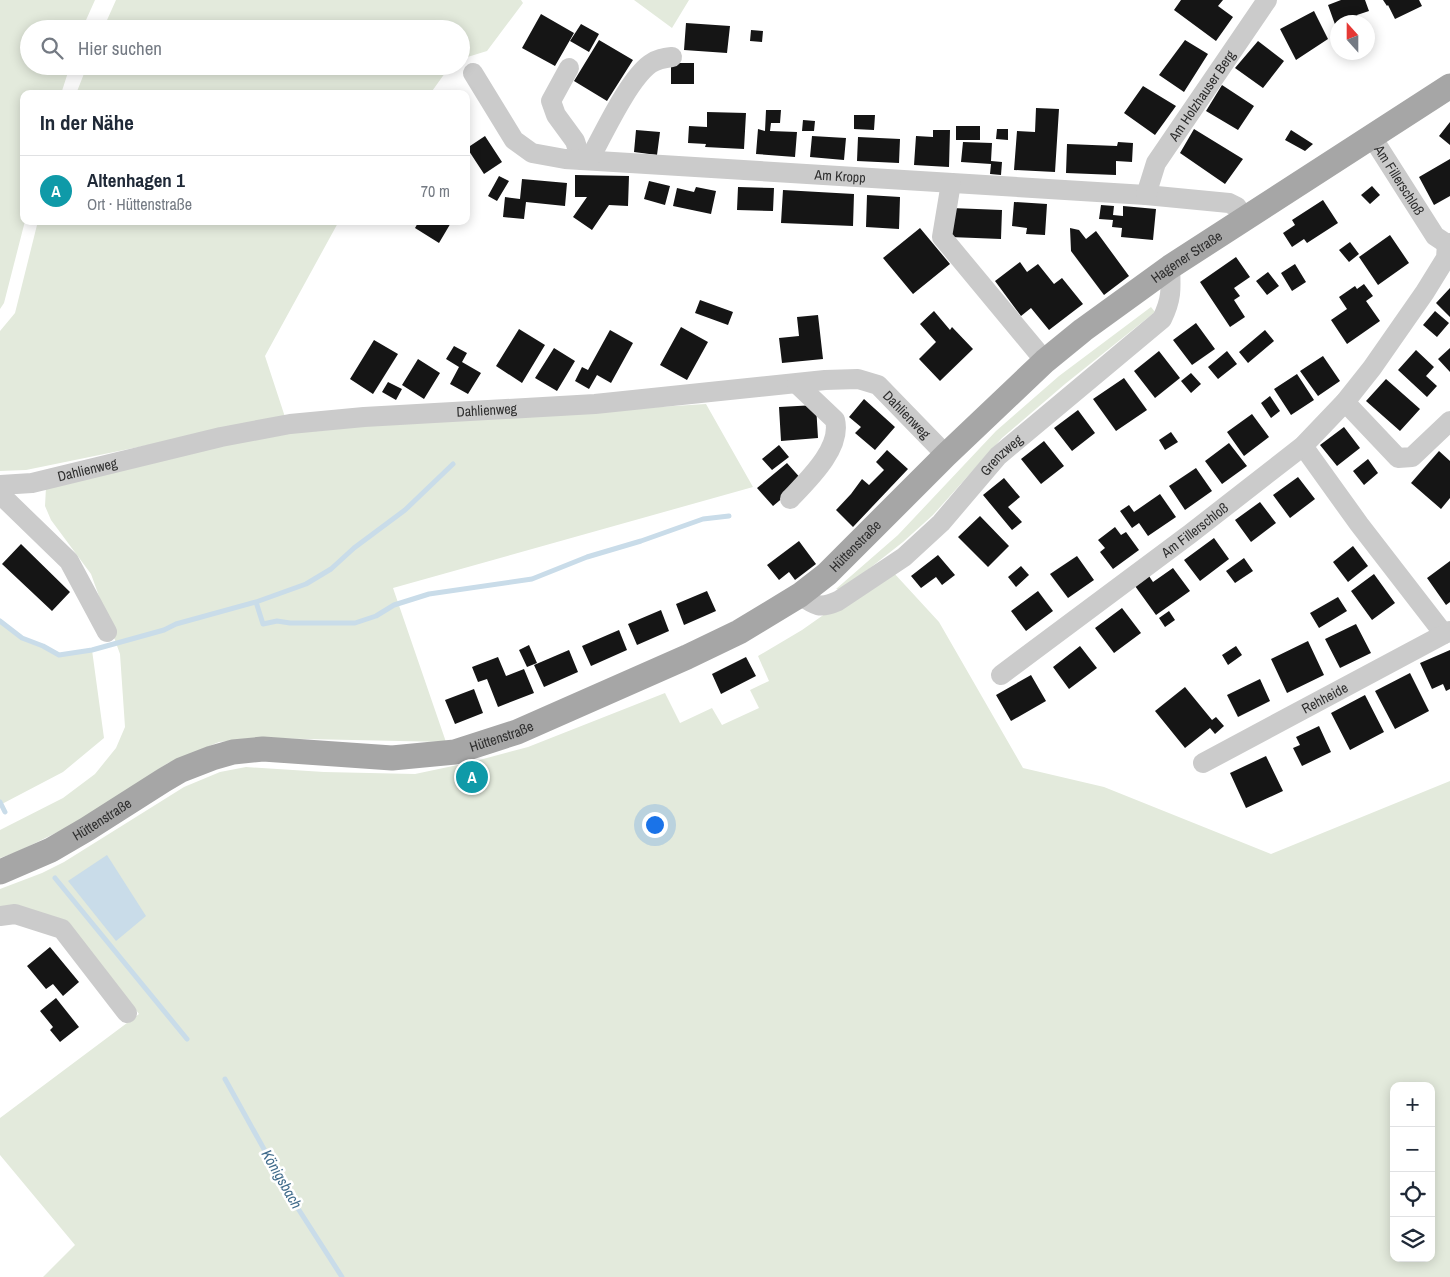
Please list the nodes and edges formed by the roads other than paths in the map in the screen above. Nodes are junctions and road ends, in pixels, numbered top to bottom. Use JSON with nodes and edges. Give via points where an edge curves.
{"nodes":[{"id":1,"x":1267,"y":0,"type":"edge"},
{"id":2,"x":672,"y":57,"type":"dead end"},
{"id":3,"x":569,"y":68,"type":"dead end"},
{"id":4,"x":473,"y":73,"type":"dead end"},
{"id":5,"x":1450,"y":86,"type":"edge"},
{"id":6,"x":1372,"y":137,"type":"junction"},
{"id":7,"x":585,"y":160,"type":"junction"},
{"id":8,"x":951,"y":183,"type":"junction"},
{"id":9,"x":1146,"y":195,"type":"junction"},
{"id":10,"x":1244,"y":218,"type":"junction"},
{"id":11,"x":1448,"y":252,"type":"edge"},
{"id":12,"x":1170,"y":267,"type":"junction"},
{"id":13,"x":1045,"y":361,"type":"junction"},
{"id":14,"x":797,"y":384,"type":"junction"},
{"id":15,"x":1345,"y":402,"type":"junction"},
{"id":16,"x":1450,"y":421,"type":"edge"},
{"id":17,"x":1303,"y":446,"type":"junction"},
{"id":18,"x":946,"y":455,"type":"junction"},
{"id":19,"x":1,"y":485,"type":"edge"},
{"id":20,"x":790,"y":499,"type":"dead end"},
{"id":21,"x":800,"y":595,"type":"junction"},
{"id":22,"x":107,"y":632,"type":"dead end"},
{"id":23,"x":1447,"y":632,"type":"edge"},
{"id":24,"x":1001,"y":675,"type":"dead end"},
{"id":25,"x":1203,"y":763,"type":"dead end"},
{"id":26,"x":0,"y":872,"type":"edge"},
{"id":27,"x":0,"y":916,"type":"edge"},
{"id":28,"x":127,"y":1013,"type":"dead end"}],
"edges":[{"from":1,"to":9,"type":"street","name":"Am Holzhauser Berg","via":[[1156,163]]},
{"from":2,"to":7,"type":"street","via":[[660,59],[643,70]]},
{"from":3,"to":7,"type":"street","via":[[551,101],[556,115]]},
{"from":4,"to":7,"type":"street","name":"Am Kropp","via":[[514,140],[532,153]]},
{"from":5,"to":6,"type":"main road","name":"Hagener Straße"},
{"from":6,"to":10,"type":"main road","name":"Hagener Straße"},
{"from":6,"to":11,"type":"street","name":"Am Fillerschloß"},
{"from":7,"to":8,"type":"street","name":"Am Kropp"},
{"from":8,"to":9,"type":"street","name":"Am Kropp"},
{"from":8,"to":13,"type":"street","via":[[942,237]]},
{"from":9,"to":10,"type":"street","name":"Am Kropp","via":[[1229,203],[1237,207]]},
{"from":10,"to":12,"type":"main road","name":"Hagener Straße"},
{"from":11,"to":15,"type":"street","name":"Am Fillerschloß","via":[[1425,292]]},
{"from":12,"to":13,"type":"main road","name":"Hagener Straße"},
{"from":12,"to":21,"type":"street","name":"Grenzweg","via":[[1169,304],[1162,318],[998,456],[941,523],[904,557],[830,605],[821,607]]},
{"from":13,"to":18,"type":"main road","name":"Hagener Straße"},
{"from":14,"to":18,"type":"street","name":"Dahlienweg","via":[[858,379],[878,385]]},
{"from":14,"to":19,"type":"street","name":"Dahlienweg","via":[[595,404],[290,424],[221,437],[32,483]]},
{"from":14,"to":20,"type":"street","via":[[835,420],[837,428],[821,466]]},
{"from":15,"to":16,"type":"street","via":[[1398,458],[1412,457]]},
{"from":15,"to":17,"type":"street","name":"Am Fillerschloß"},
{"from":17,"to":23,"type":"street","name":"Rehheide","via":[[1359,524]]},
{"from":17,"to":24,"type":"street","name":"Am Fillerschloß"},
{"from":18,"to":21,"type":"main road","name":"Hüttenstraße","via":[[844,558]]},
{"from":19,"to":22,"type":"street","via":[[4,498],[69,561]]},
{"from":21,"to":26,"type":"main road","name":"Hüttenstraße","via":[[765,618],[713,645],[517,732],[471,747],[409,758],[263,749],[212,758],[181,770],[51,850]]},
{"from":23,"to":25,"type":"street","name":"Rehheide"},
{"from":27,"to":28,"type":"street","via":[[14,914],[62,929]]}]}
